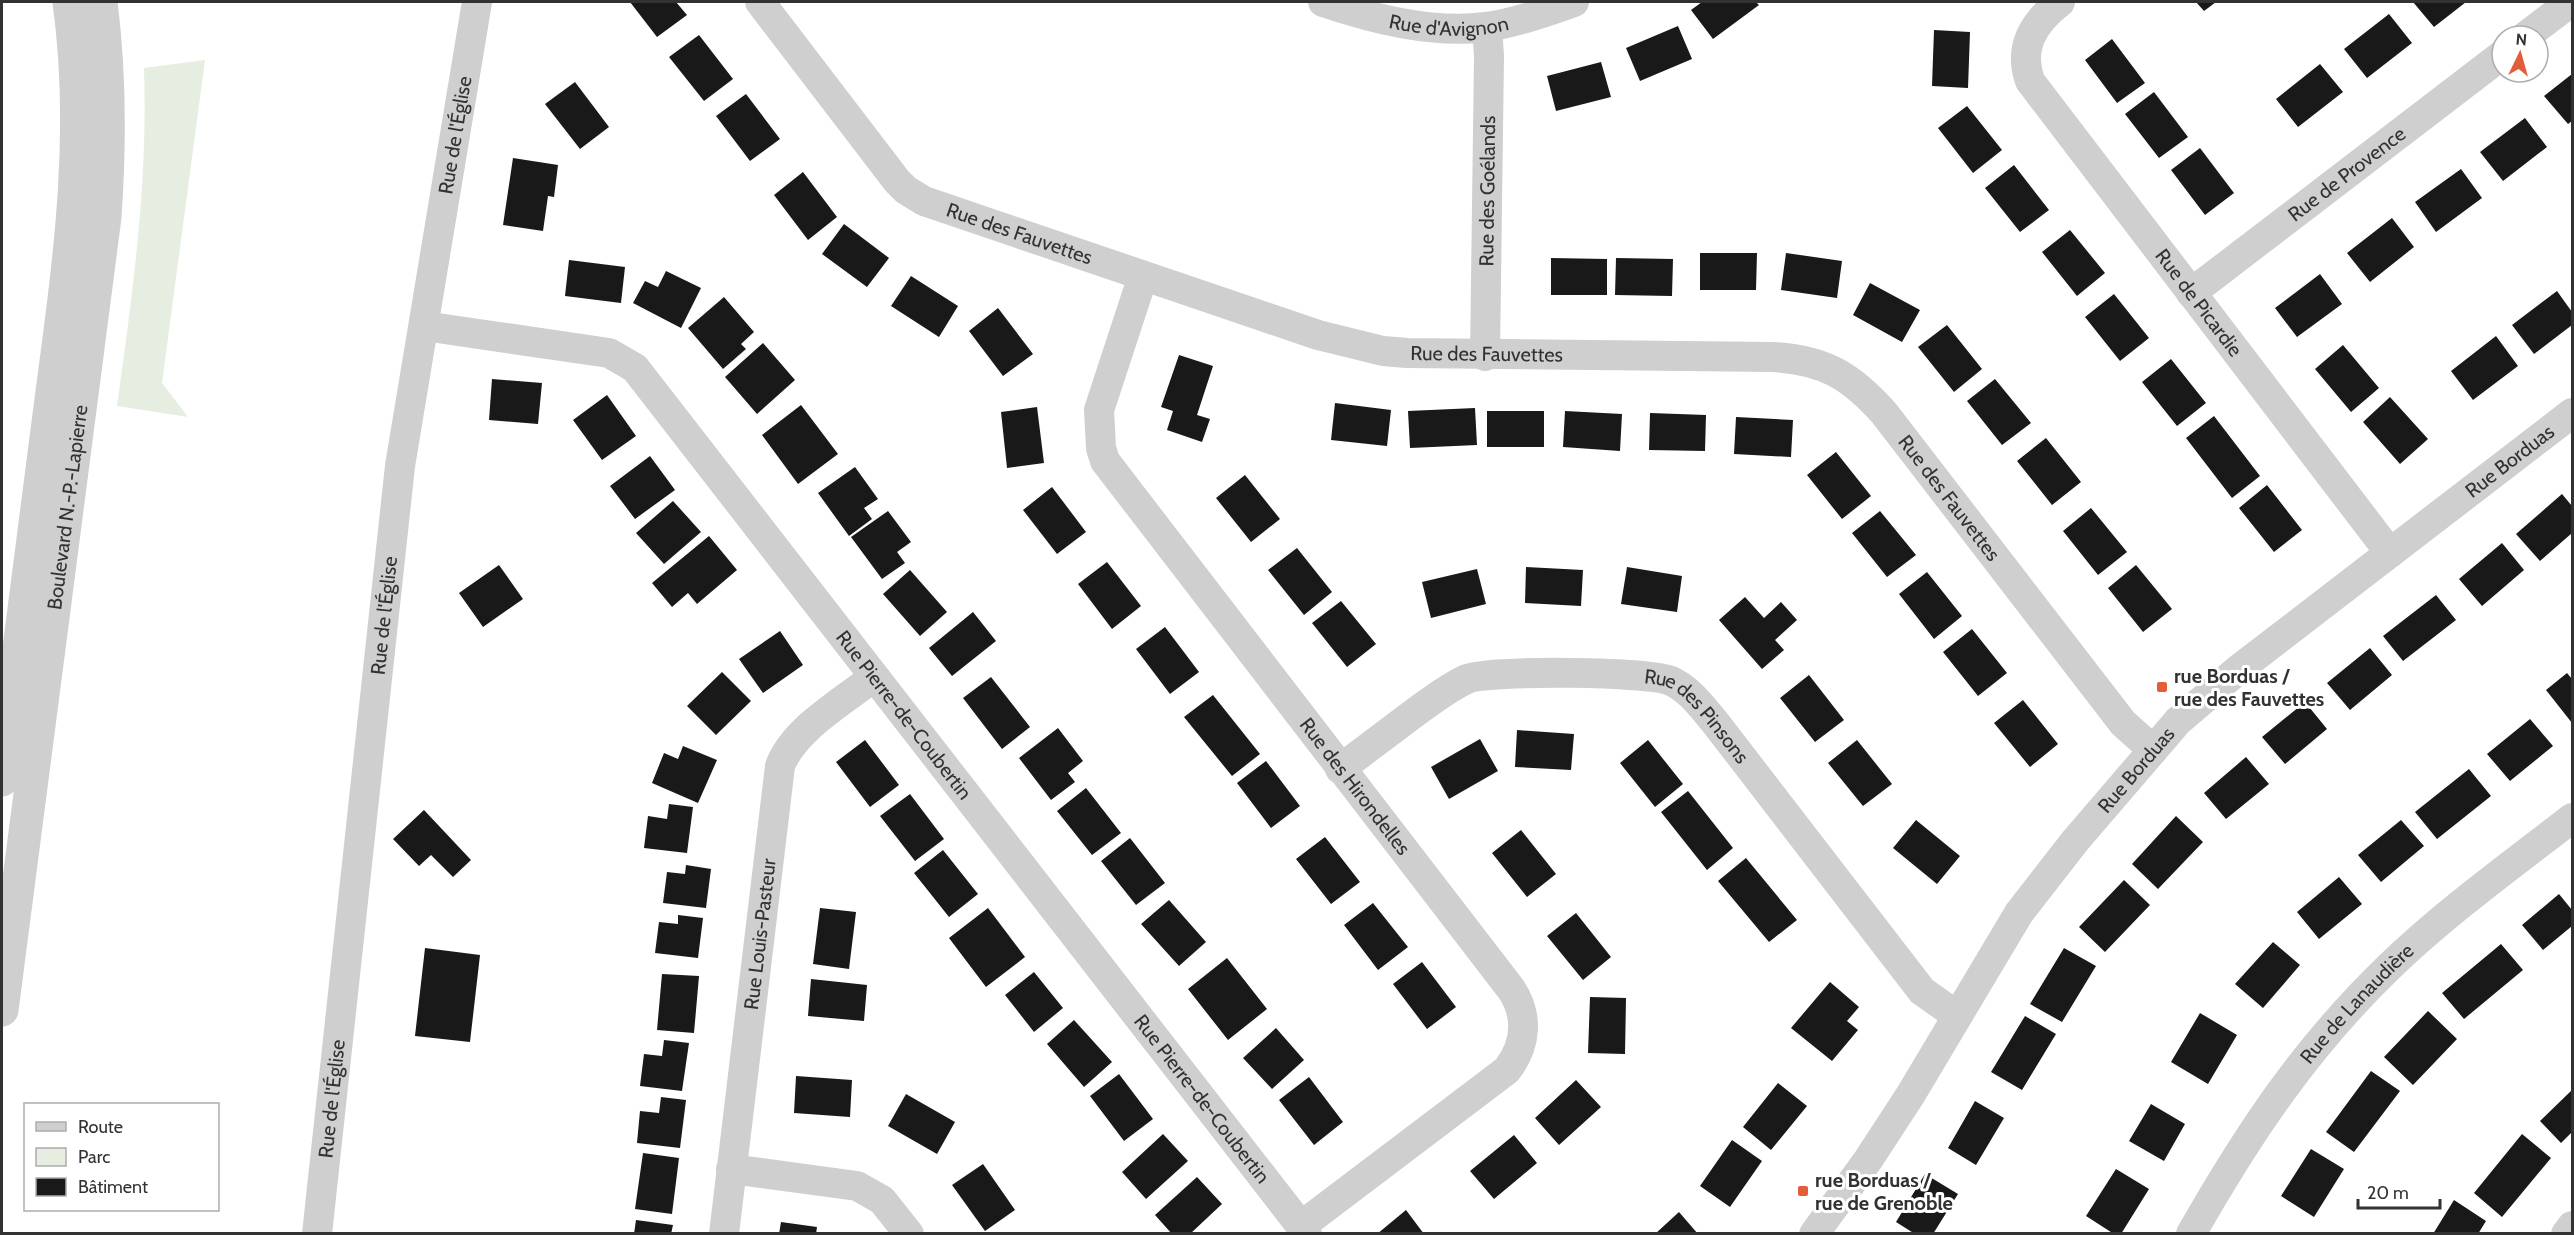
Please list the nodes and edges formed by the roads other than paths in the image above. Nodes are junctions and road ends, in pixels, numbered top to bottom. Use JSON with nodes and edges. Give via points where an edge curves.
{"nodes":[{"id":1,"x":69,"y":2,"type":"edge"},
{"id":2,"x":101,"y":2,"type":"edge"},
{"id":3,"x":477,"y":2,"type":"edge"},
{"id":4,"x":760,"y":2,"type":"edge"},
{"id":5,"x":1323,"y":2,"type":"edge"},
{"id":6,"x":1575,"y":2,"type":"edge"},
{"id":7,"x":2060,"y":2,"type":"edge"},
{"id":8,"x":2571,"y":2,"type":"edge"},
{"id":9,"x":2542,"y":24,"type":"edge"},
{"id":10,"x":1487,"y":27,"type":"junction"},
{"id":11,"x":2490,"y":64,"type":"edge"},
{"id":12,"x":1143,"y":276,"type":"junction"},
{"id":13,"x":2191,"y":293,"type":"junction"},
{"id":14,"x":424,"y":326,"type":"junction"},
{"id":15,"x":1485,"y":356,"type":"junction"},
{"id":16,"x":2572,"y":413,"type":"edge"},
{"id":17,"x":2390,"y":553,"type":"junction"},
{"id":18,"x":873,"y":677,"type":"junction"},
{"id":19,"x":2153,"y":750,"type":"junction"},
{"id":20,"x":1340,"y":769,"type":"junction"},
{"id":21,"x":2,"y":780,"type":"edge"},
{"id":22,"x":2572,"y":818,"type":"edge"},
{"id":23,"x":2,"y":1010,"type":"edge"},
{"id":24,"x":1956,"y":1015,"type":"junction"},
{"id":25,"x":731,"y":1169,"type":"junction"},
{"id":26,"x":2572,"y":1226,"type":"edge"},
{"id":27,"x":1304,"y":1230,"type":"edge"},
{"id":28,"x":317,"y":1233,"type":"edge"},
{"id":29,"x":724,"y":1233,"type":"edge"},
{"id":30,"x":909,"y":1233,"type":"edge"},
{"id":31,"x":1814,"y":1233,"type":"edge"},
{"id":32,"x":2191,"y":1233,"type":"edge"},
{"id":33,"x":2566,"y":1233,"type":"edge"}],
"edges":[{"from":1,"to":21,"type":"street","name":"Boulevard N.-P.-Lapierre","via":[[78,107],[75,211]]},
{"from":2,"to":23,"type":"street","name":"Boulevard N.-P.-Lapierre","via":[[108,96],[105,218]]},
{"from":3,"to":14,"type":"street","name":"Rue de l'Église"},
{"from":4,"to":12,"type":"street","name":"Rue des Fauvettes","via":[[887,169],[915,196]]},
{"from":5,"to":10,"type":"street","name":"Rue d'Avignon","via":[[1397,22]]},
{"from":6,"to":10,"type":"street","name":"Rue d'Avignon"},
{"from":7,"to":13,"type":"street","name":"Rue de Picardie","via":[[2036,23],[2026,48],[2027,74]]},
{"from":8,"to":9,"type":"street"},
{"from":10,"to":15,"type":"street","name":"Rue des Goélands","via":[[1490,56]]},
{"from":11,"to":13,"type":"street","name":"Rue de Provence"},
{"from":12,"to":15,"type":"street","name":"Rue des Fauvettes","via":[[1360,346],[1407,353]]},
{"from":12,"to":20,"type":"street","name":"Rue des Hirondelles","via":[[1099,410],[1099,438],[1106,461]]},
{"from":13,"to":17,"type":"street","name":"Rue de Picardie"},
{"from":14,"to":18,"type":"street","name":"Rue Pierre-de-Coubertin","via":[[609,353],[634,368]]},
{"from":14,"to":28,"type":"street","name":"Rue de l'Église","via":[[400,466]]},
{"from":15,"to":19,"type":"street","name":"Rue des Fauvettes","via":[[1782,357],[1812,362],[1844,376],[1884,413],[2123,723]]},
{"from":16,"to":17,"type":"street","name":"Rue Borduas"},
{"from":17,"to":19,"type":"street","name":"Rue Borduas","via":[[2239,669],[2185,715]]},
{"from":18,"to":25,"type":"street","name":"Rue Louis-Pasteur","via":[[800,734],[780,766]]},
{"from":18,"to":27,"type":"street","name":"Rue Pierre-de-Coubertin"},
{"from":19,"to":24,"type":"street","name":"Rue Borduas","via":[[2019,914]]},
{"from":20,"to":24,"type":"street","name":"Rue des Pinsons","via":[[1469,678],[1618,674],[1659,676],[1672,681],[1685,689],[1714,721],[1922,992]]},
{"from":20,"to":27,"type":"street","name":"Rue des Hirondelles","via":[[1519,1000],[1523,1037],[1507,1071]]},
{"from":22,"to":32,"type":"street","name":"Rue de Lanaudière","via":[[2423,936],[2337,1022],[2268,1108]]},
{"from":24,"to":31,"type":"street","name":"Rue Borduas","via":[[1911,1094]]},
{"from":25,"to":29,"type":"street","name":"Rue Louis-Pasteur"},
{"from":25,"to":30,"type":"street","via":[[857,1186],[882,1200]]},
{"from":26,"to":33,"type":"street"}]}
